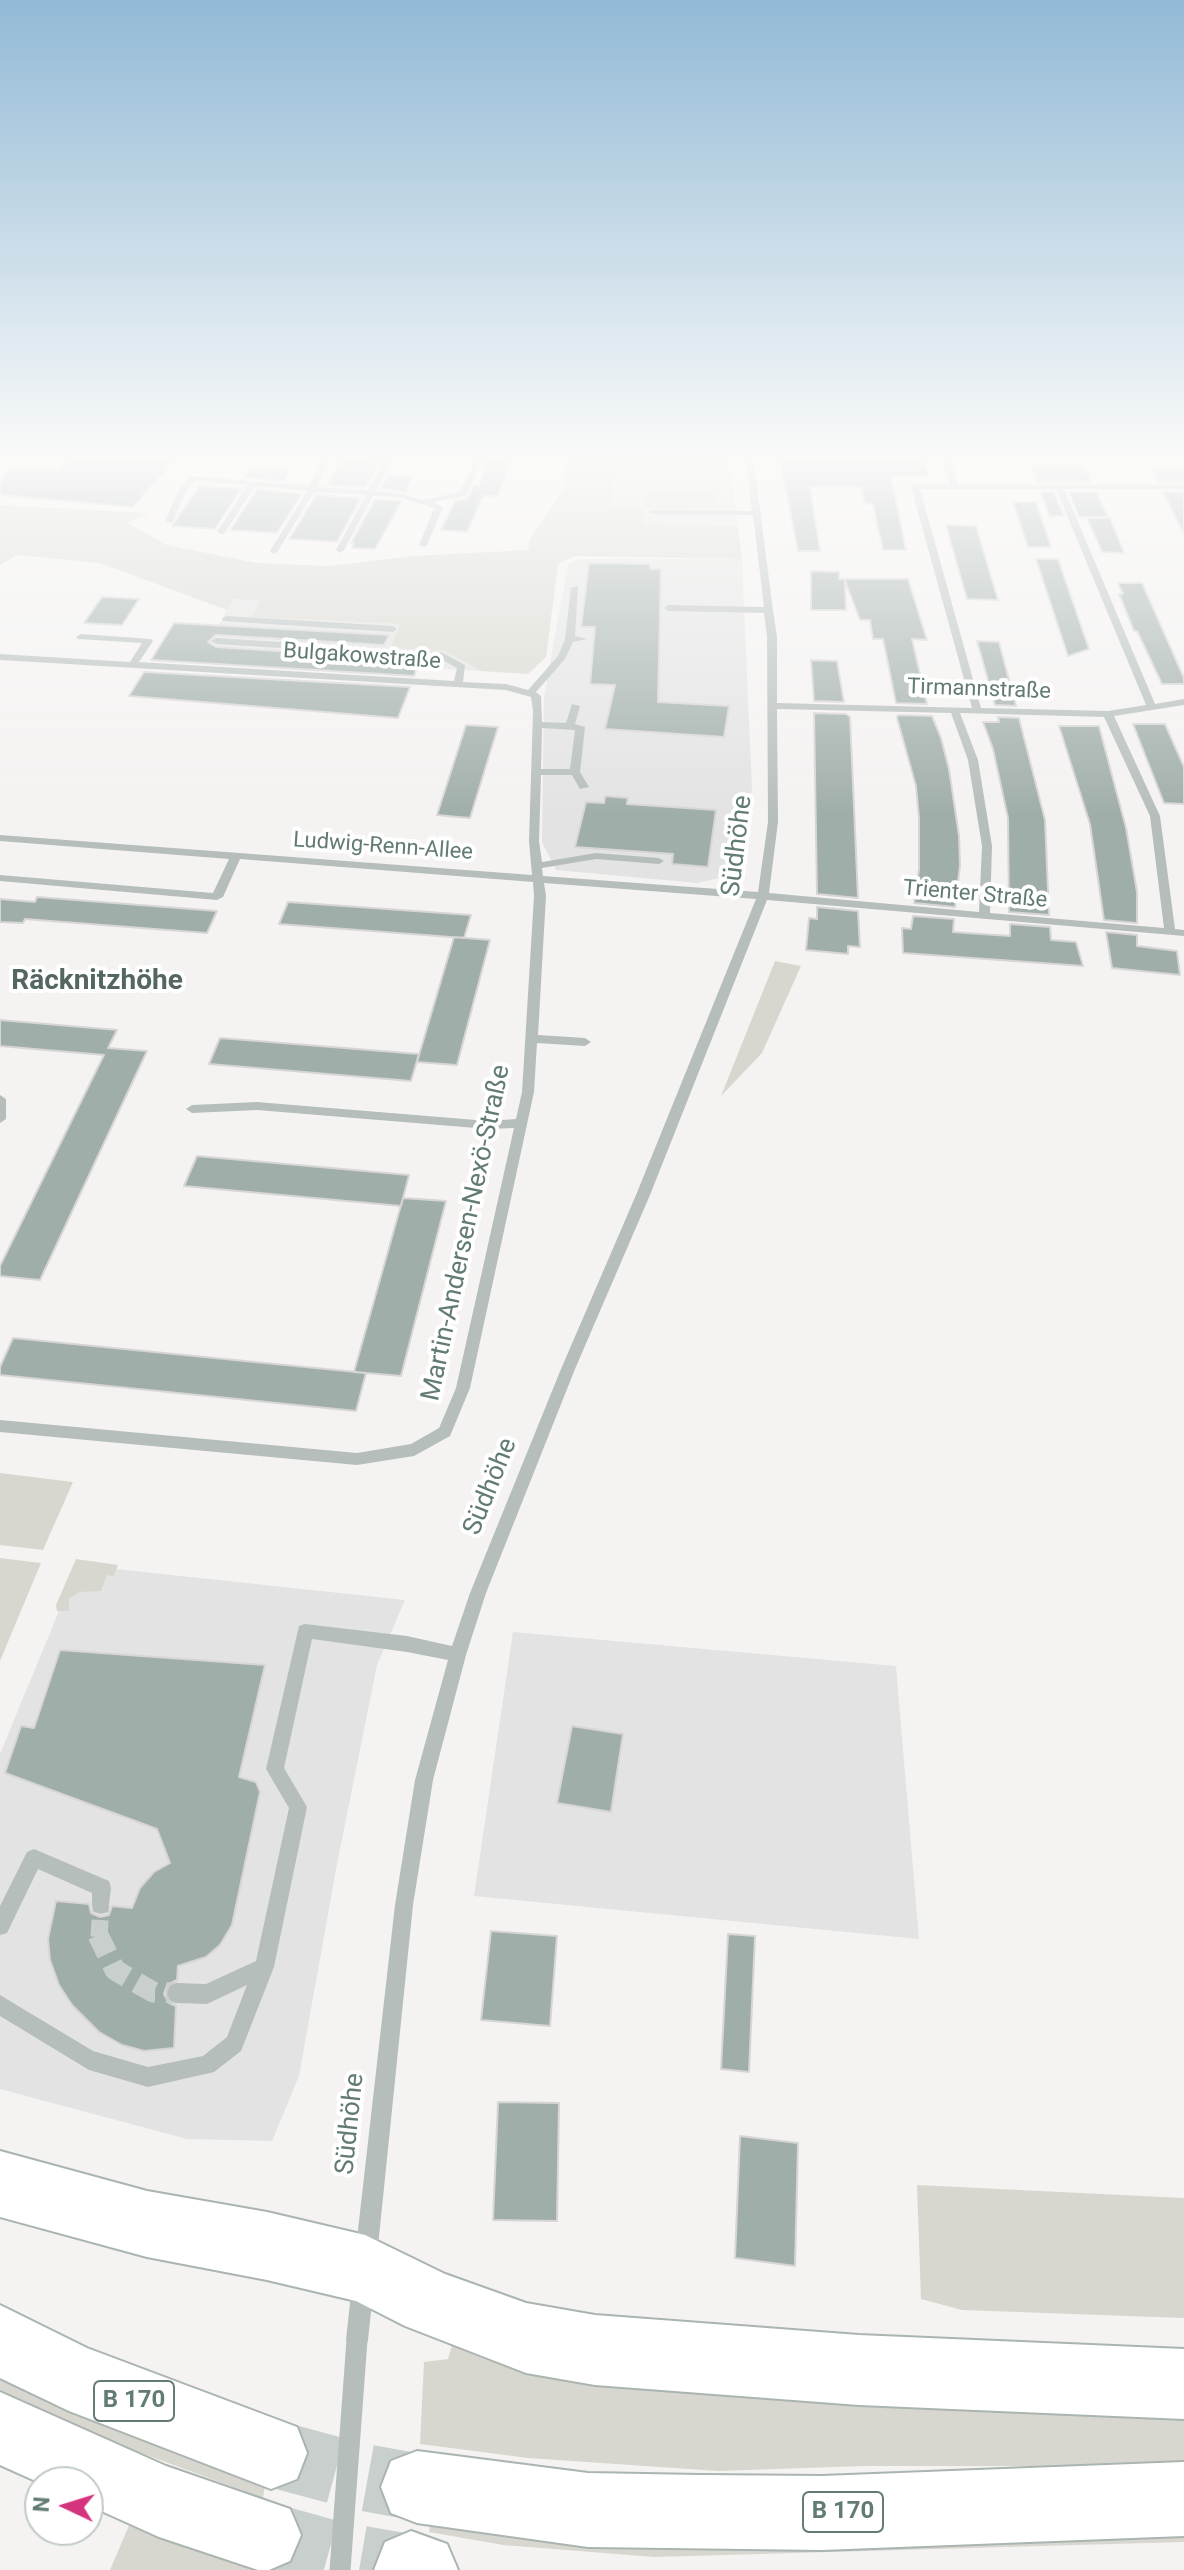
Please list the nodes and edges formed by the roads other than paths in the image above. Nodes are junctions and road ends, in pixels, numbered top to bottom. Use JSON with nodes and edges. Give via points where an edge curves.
{"nodes":[{"id":1,"x":764,"y":575,"type":"edge"},
{"id":2,"x":939,"y":575,"type":"edge"},
{"id":3,"x":1096,"y":575,"type":"edge"},
{"id":4,"x":575,"y":588,"type":"dead end"},
{"id":5,"x":668,"y":608,"type":"dead end"},
{"id":6,"x":769,"y":610,"type":"junction"},
{"id":7,"x":226,"y":619,"type":"dead end"},
{"id":8,"x":332,"y":626,"type":"junction"},
{"id":9,"x":393,"y":629,"type":"dead end"},
{"id":10,"x":81,"y":637,"type":"dead end"},
{"id":11,"x":570,"y":639,"type":"junction"},
{"id":12,"x":582,"y":639,"type":"dead end"},
{"id":13,"x":216,"y":641,"type":"dead end"},
{"id":14,"x":320,"y":648,"type":"junction"},
{"id":15,"x":0,"y":657,"type":"edge"},
{"id":16,"x":134,"y":663,"type":"junction"},
{"id":17,"x":458,"y":684,"type":"junction"},
{"id":18,"x":530,"y":693,"type":"junction"},
{"id":19,"x":1184,"y":702,"type":"edge"},
{"id":20,"x":1151,"y":705,"type":"junction"},
{"id":21,"x":575,"y":706,"type":"dead end"},
{"id":22,"x":772,"y":706,"type":"junction"},
{"id":23,"x":954,"y":709,"type":"junction"},
{"id":24,"x":977,"y":710,"type":"junction"},
{"id":25,"x":1108,"y":714,"type":"junction"},
{"id":26,"x":537,"y":725,"type":"junction"},
{"id":27,"x":570,"y":726,"type":"junction"},
{"id":28,"x":536,"y":772,"type":"junction"},
{"id":29,"x":575,"y":772,"type":"junction"},
{"id":30,"x":584,"y":787,"type":"dead end"},
{"id":31,"x":0,"y":838,"type":"edge"},
{"id":32,"x":236,"y":856,"type":"junction"},
{"id":33,"x":659,"y":861,"type":"dead end"},
{"id":34,"x":537,"y":872,"type":"junction"},
{"id":35,"x":0,"y":878,"type":"edge"},
{"id":36,"x":763,"y":896,"type":"junction"},
{"id":37,"x":984,"y":916,"type":"junction"},
{"id":38,"x":1170,"y":931,"type":"junction"},
{"id":39,"x":1184,"y":933,"type":"edge"},
{"id":40,"x":531,"y":1039,"type":"junction"},
{"id":41,"x":585,"y":1042,"type":"dead end"},
{"id":42,"x":0,"y":1099,"type":"edge"},
{"id":43,"x":192,"y":1109,"type":"dead end"},
{"id":44,"x":0,"y":1119,"type":"edge"},
{"id":45,"x":521,"y":1123,"type":"junction"},
{"id":46,"x":0,"y":1426,"type":"edge"},
{"id":47,"x":458,"y":1655,"type":"junction"},
{"id":48,"x":101,"y":1905,"type":"tunnel mouth"},
{"id":49,"x":0,"y":1926,"type":"edge"},
{"id":50,"x":264,"y":1967,"type":"junction"},
{"id":51,"x":177,"y":1993,"type":"tunnel mouth"},
{"id":52,"x":0,"y":2005,"type":"edge"},
{"id":53,"x":0,"y":2184,"type":"edge"},
{"id":54,"x":365,"y":2269,"type":"junction"},
{"id":55,"x":0,"y":2340,"type":"edge"},
{"id":56,"x":1184,"y":2384,"type":"edge"},
{"id":57,"x":0,"y":2428,"type":"edge"},
{"id":58,"x":271,"y":2453,"type":"tunnel mouth"},
{"id":59,"x":417,"y":2487,"type":"tunnel mouth"},
{"id":60,"x":1184,"y":2499,"type":"edge"},
{"id":61,"x":264,"y":2535,"type":"tunnel mouth"},
{"id":62,"x":340,"y":2570,"type":"edge"}],
"edges":[{"from":1,"to":6,"type":"street","name":"Südhöhe"},
{"from":2,"to":24,"type":"street"},
{"from":3,"to":20,"type":"street"},
{"from":4,"to":11,"type":"street"},
{"from":5,"to":6,"type":"street"},
{"from":6,"to":22,"type":"street","name":"Südhöhe"},
{"from":7,"to":8,"type":"street"},
{"from":8,"to":9,"type":"street"},
{"from":8,"to":14,"type":"street"},
{"from":10,"to":16,"type":"street","via":[[148,641]]},
{"from":11,"to":12,"type":"street"},
{"from":11,"to":18,"type":"street","via":[[562,657]]},
{"from":13,"to":14,"type":"street"},
{"from":14,"to":17,"type":"street","via":[[441,655],[462,667]]},
{"from":15,"to":16,"type":"street","name":"Bulgakowstraße"},
{"from":16,"to":17,"type":"street","name":"Bulgakowstraße"},
{"from":17,"to":18,"type":"street","name":"Bulgakowstraße"},
{"from":18,"to":26,"type":"street","via":[[537,700]]},
{"from":19,"to":20,"type":"street","name":"Tirmannstraße"},
{"from":20,"to":25,"type":"street","name":"Tirmannstraße"},
{"from":21,"to":27,"type":"street"},
{"from":22,"to":23,"type":"street","name":"Tirmannstraße"},
{"from":22,"to":36,"type":"street","name":"Südhöhe","via":[[773,822]]},
{"from":23,"to":24,"type":"street","name":"Tirmannstraße"},
{"from":23,"to":37,"type":"street","via":[[973,760],[987,846]]},
{"from":24,"to":25,"type":"street","name":"Tirmannstraße"},
{"from":25,"to":38,"type":"street","via":[[1155,816]]},
{"from":26,"to":27,"type":"street"},
{"from":26,"to":28,"type":"street"},
{"from":27,"to":29,"type":"street","via":[[580,727]]},
{"from":28,"to":29,"type":"street"},
{"from":28,"to":34,"type":"street"},
{"from":29,"to":30,"type":"street"},
{"from":31,"to":32,"type":"street","name":"Ludwig-Renn-Allee"},
{"from":32,"to":34,"type":"street","name":"Ludwig-Renn-Allee"},
{"from":32,"to":35,"type":"street","via":[[217,897]]},
{"from":33,"to":34,"type":"street","via":[[596,856]]},
{"from":34,"to":36,"type":"street","name":"Ludwig-Renn-Allee"},
{"from":34,"to":40,"type":"street","name":"Martin-Andersen-Nexö-Straße"},
{"from":36,"to":37,"type":"street","name":"Trienter Straße"},
{"from":36,"to":47,"type":"street","name":"Südhöhe","via":[[478,1593]]},
{"from":37,"to":38,"type":"street","name":"Trienter Straße"},
{"from":38,"to":39,"type":"street","name":"Trienter Straße"},
{"from":40,"to":41,"type":"street"},
{"from":40,"to":45,"type":"street","name":"Martin-Andersen-Nexö-Straße"},
{"from":42,"to":44,"type":"street"},
{"from":43,"to":45,"type":"street","via":[[257,1106],[488,1125]]},
{"from":45,"to":46,"type":"street","name":"Martin-Andersen-Nexö-Straße","via":[[463,1388],[445,1432],[414,1450],[357,1459]]},
{"from":47,"to":50,"type":"street","via":[[305,1631],[275,1769],[298,1807]]},
{"from":47,"to":54,"type":"street","name":"Südhöhe","via":[[424,1780],[404,1905]]},
{"from":48,"to":49,"type":"street","via":[[102,1888],[34,1858]]},
{"from":50,"to":51,"type":"street","via":[[207,1994]]},
{"from":50,"to":52,"type":"street","via":[[234,2044],[207,2065],[148,2077],[89,2060]]},
{"from":53,"to":54,"type":"main road","via":[[147,2224]]},
{"from":54,"to":56,"type":"main road","via":[[429,2302],[526,2338],[595,2350],[859,2370]]},
{"from":54,"to":62,"type":"street","name":"Südhöhe","bridge":true},
{"from":55,"to":58,"type":"main road","number":"B 170","via":[[69,2376]]},
{"from":57,"to":61,"type":"main road","via":[[159,2500]]},
{"from":59,"to":60,"type":"main road","number":"B 170","via":[[588,2510],[822,2513]]}]}
